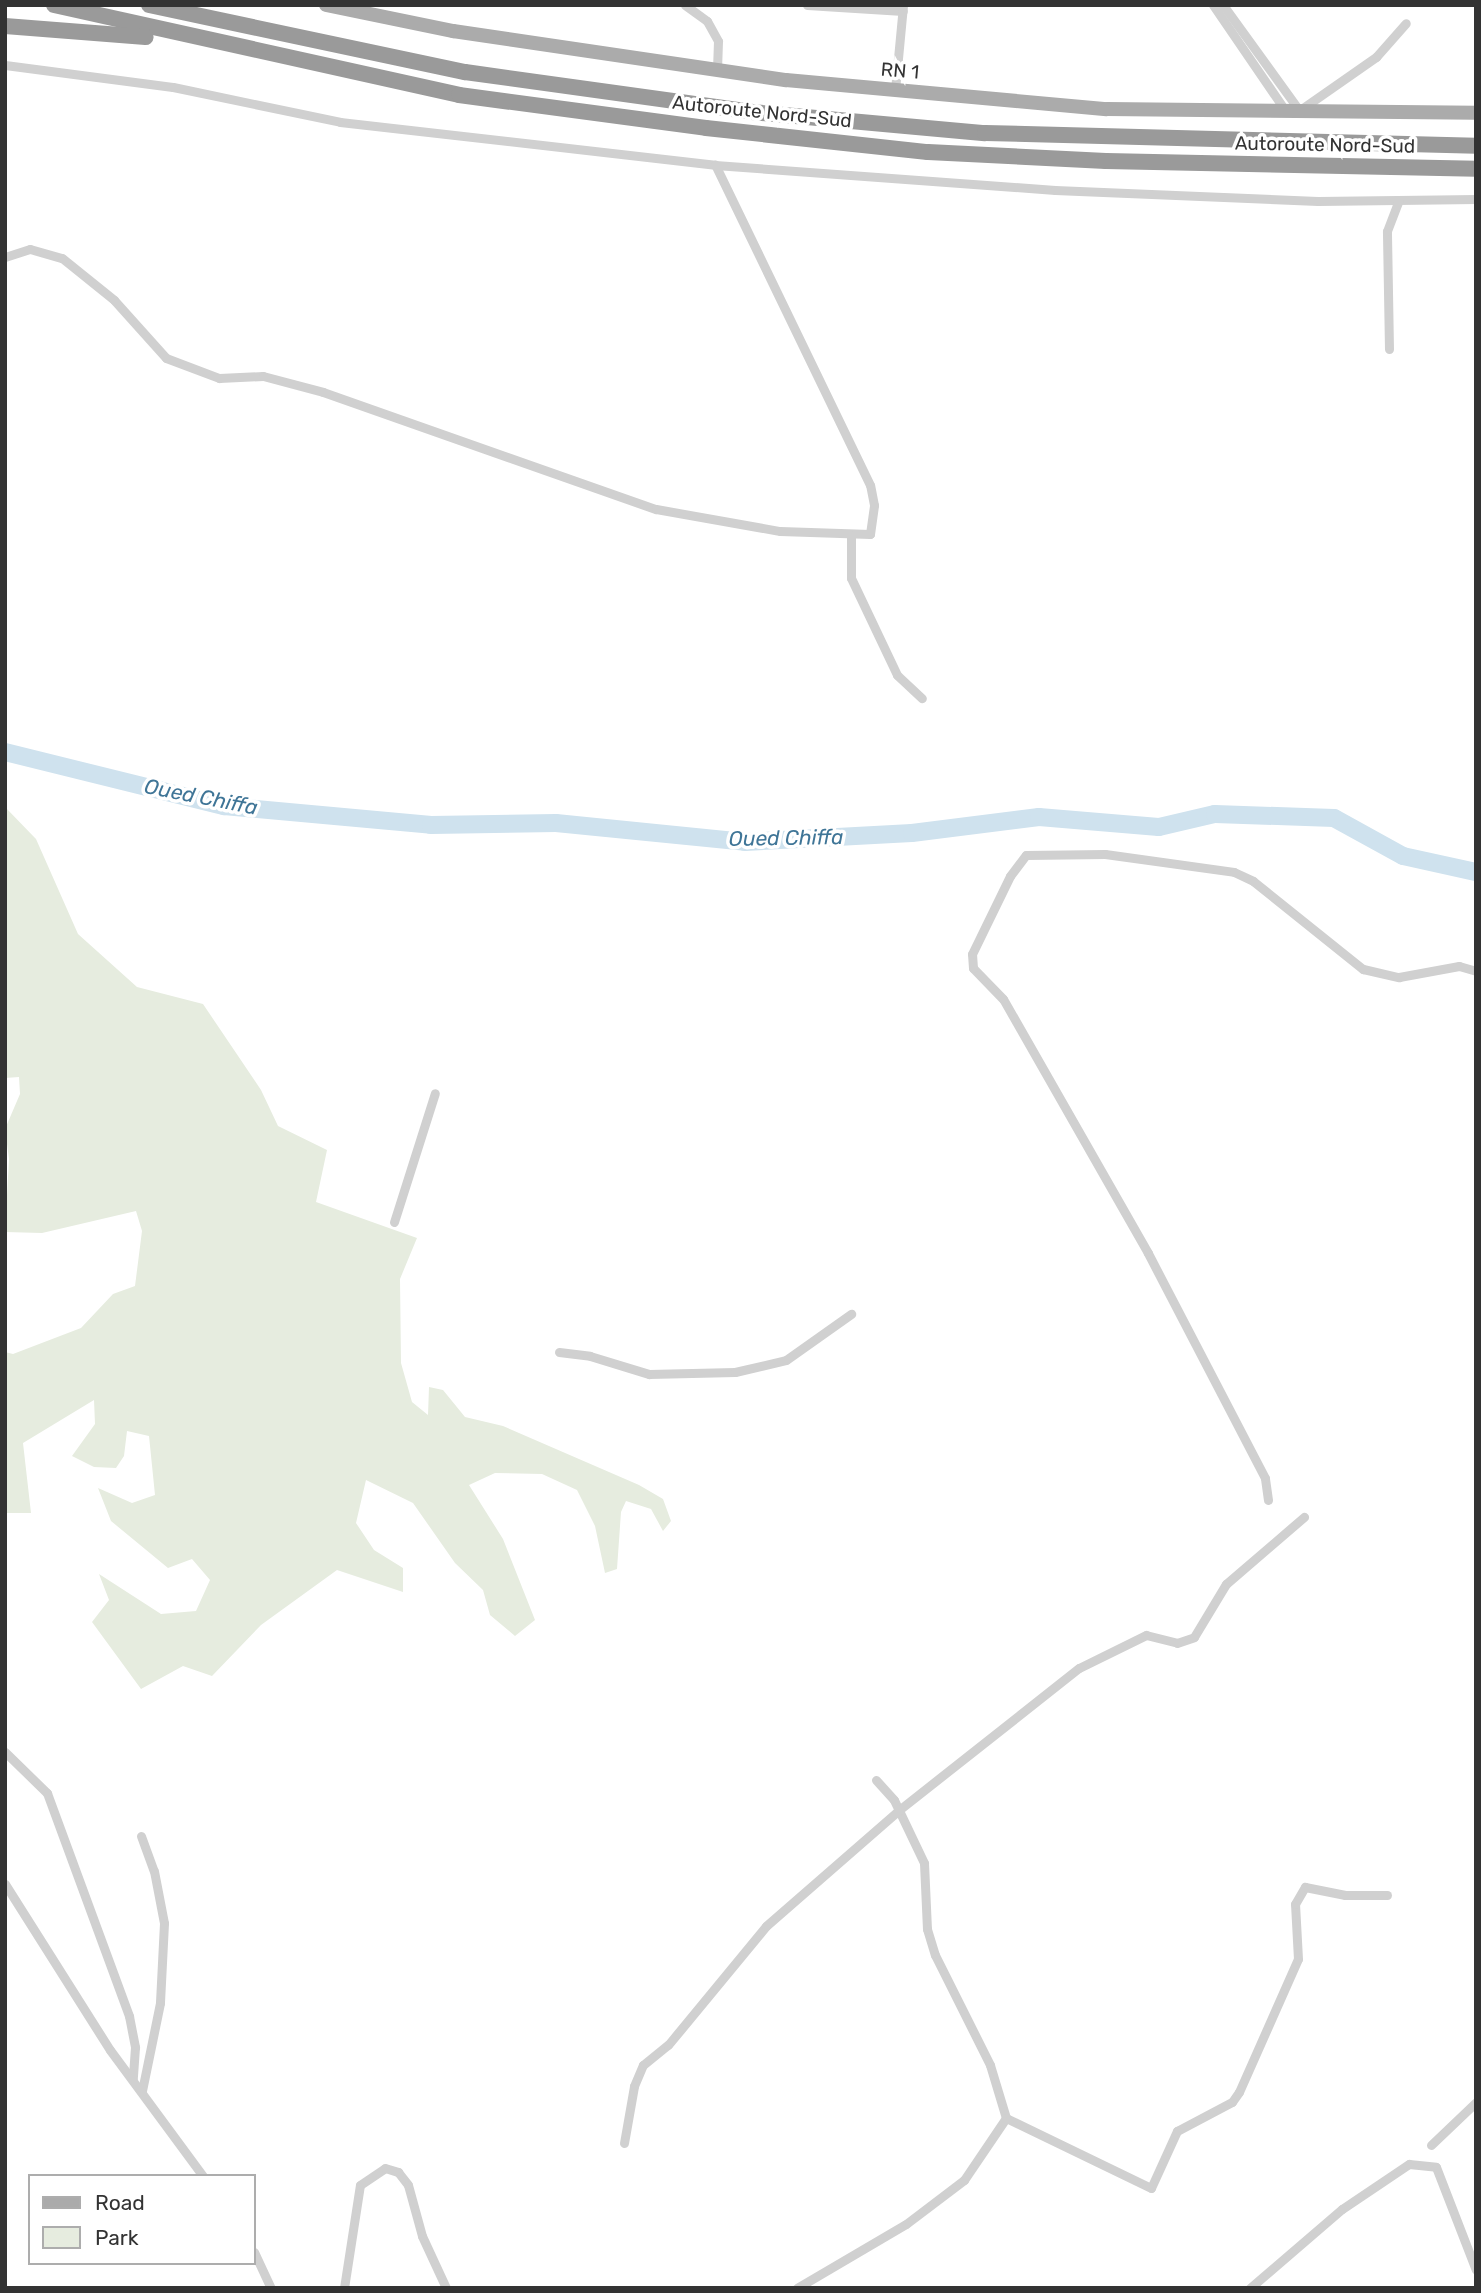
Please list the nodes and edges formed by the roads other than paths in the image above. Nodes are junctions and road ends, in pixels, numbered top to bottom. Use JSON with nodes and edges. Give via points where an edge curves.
{"nodes":[{"id":1,"x":54,"y":5,"type":"edge"},
{"id":2,"x":149,"y":5,"type":"edge"},
{"id":3,"x":175,"y":5,"type":"edge"},
{"id":4,"x":326,"y":5,"type":"edge"},
{"id":5,"x":684,"y":5,"type":"edge"},
{"id":6,"x":807,"y":5,"type":"edge"},
{"id":7,"x":1213,"y":5,"type":"edge"},
{"id":8,"x":1223,"y":5,"type":"edge"},
{"id":9,"x":903,"y":8,"type":"edge"},
{"id":10,"x":201,"y":16,"type":"junction"},
{"id":11,"x":1406,"y":23,"type":"dead end"},
{"id":12,"x":5,"y":26,"type":"edge"},
{"id":13,"x":199,"y":39,"type":"junction"},
{"id":14,"x":5,"y":65,"type":"edge"},
{"id":15,"x":717,"y":71,"type":"junction"},
{"id":16,"x":895,"y":90,"type":"junction"},
{"id":17,"x":1295,"y":110,"type":"junction"},
{"id":18,"x":1476,"y":113,"type":"edge"},
{"id":19,"x":1476,"y":146,"type":"edge"},
{"id":20,"x":715,"y":165,"type":"junction"},
{"id":21,"x":1476,"y":169,"type":"edge"},
{"id":22,"x":1476,"y":199,"type":"edge"},
{"id":23,"x":1399,"y":200,"type":"junction"},
{"id":24,"x":5,"y":257,"type":"edge"},
{"id":25,"x":1389,"y":349,"type":"dead end"},
{"id":26,"x":851,"y":535,"type":"junction"},
{"id":27,"x":922,"y":698,"type":"dead end"},
{"id":28,"x":1476,"y":971,"type":"edge"},
{"id":29,"x":435,"y":1093,"type":"dead end"},
{"id":30,"x":394,"y":1222,"type":"dead end"},
{"id":31,"x":851,"y":1314,"type":"dead end"},
{"id":32,"x":559,"y":1352,"type":"dead end"},
{"id":33,"x":1268,"y":1500,"type":"dead end"},
{"id":34,"x":1304,"y":1517,"type":"dead end"},
{"id":35,"x":5,"y":1752,"type":"edge"},
{"id":36,"x":876,"y":1780,"type":"dead end"},
{"id":37,"x":899,"y":1810,"type":"junction"},
{"id":38,"x":141,"y":1836,"type":"dead end"},
{"id":39,"x":5,"y":1884,"type":"edge"},
{"id":40,"x":1387,"y":1895,"type":"dead end"},
{"id":41,"x":133,"y":2079,"type":"junction"},
{"id":42,"x":142,"y":2091,"type":"junction"},
{"id":43,"x":1476,"y":2102,"type":"edge"},
{"id":44,"x":1006,"y":2118,"type":"junction"},
{"id":45,"x":624,"y":2143,"type":"dead end"},
{"id":46,"x":1431,"y":2145,"type":"dead end"},
{"id":47,"x":202,"y":2174,"type":"edge"},
{"id":48,"x":256,"y":2256,"type":"edge"},
{"id":49,"x":1476,"y":2270,"type":"edge"},
{"id":50,"x":271,"y":2288,"type":"edge"},
{"id":51,"x":344,"y":2288,"type":"edge"},
{"id":52,"x":446,"y":2288,"type":"edge"},
{"id":53,"x":797,"y":2288,"type":"edge"},
{"id":54,"x":1250,"y":2288,"type":"edge"}],
"edges":[{"from":1,"to":13,"type":"highway","name":"Autoroute Nord-Sud"},
{"from":2,"to":10,"type":"highway","name":"Autoroute Nord-Sud"},
{"from":3,"to":10,"type":"highway"},
{"from":4,"to":15,"type":"main road","name":"RN 1","via":[[453,32]]},
{"from":5,"to":15,"type":"street","via":[[707,21],[718,41]]},
{"from":6,"to":9,"type":"street"},
{"from":7,"to":17,"type":"street"},
{"from":8,"to":17,"type":"street"},
{"from":9,"to":16,"type":"street"},
{"from":10,"to":19,"type":"highway","name":"Autoroute Nord-Sud","via":[[465,72],[752,112],[985,133]]},
{"from":11,"to":17,"type":"street","via":[[1376,57]]},
{"from":12,"to":13,"type":"highway","via":[[165,41]]},
{"from":13,"to":21,"type":"highway","name":"Autoroute Nord-Sud","via":[[495,101],[929,152],[1106,162]]},
{"from":14,"to":20,"type":"street","via":[[173,87],[340,122]]},
{"from":15,"to":16,"type":"main road","name":"RN 1"},
{"from":16,"to":17,"type":"main road","name":"RN 1","via":[[1107,109]]},
{"from":17,"to":18,"type":"main road","name":"RN 1"},
{"from":20,"to":23,"type":"street","via":[[926,184],[1318,201]]},
{"from":20,"to":26,"type":"street","via":[[870,485],[874,505],[870,534]]},
{"from":22,"to":23,"type":"street"},
{"from":23,"to":25,"type":"street","via":[[1387,231]]},
{"from":24,"to":26,"type":"street","via":[[30,250],[62,258],[114,300],[166,358],[219,378],[263,376],[323,392],[656,509],[780,531]]},
{"from":26,"to":27,"type":"street","via":[[851,578],[897,675]]},
{"from":28,"to":33,"type":"street","via":[[1459,966],[1399,978],[1363,969],[1253,881],[1234,872],[1105,854],[1026,855],[1010,876],[972,954],[973,968],[1003,999],[1148,1254],[1265,1478]]},
{"from":29,"to":30,"type":"street"},
{"from":31,"to":32,"type":"street","via":[[786,1360],[735,1372],[649,1374]]},
{"from":34,"to":37,"type":"street","via":[[1226,1584],[1194,1637],[1177,1643],[1146,1635],[1091,1661]]},
{"from":35,"to":41,"type":"street","via":[[47,1793],[131,2024]]},
{"from":36,"to":37,"type":"street"},
{"from":37,"to":44,"type":"street","via":[[924,1863],[927,1929],[935,1955],[990,2065]]},
{"from":37,"to":45,"type":"street","via":[[766,1926],[668,2045],[643,2065],[634,2086]]},
{"from":38,"to":42,"type":"street","via":[[154,1871],[164,1923],[160,2003]]},
{"from":39,"to":41,"type":"street"},
{"from":40,"to":44,"type":"street","via":[[1345,1895],[1305,1887],[1295,1905],[1298,1959],[1239,2092],[1232,2102],[1177,2131],[1151,2188]]},
{"from":41,"to":42,"type":"street"},
{"from":42,"to":47,"type":"street"},
{"from":43,"to":46,"type":"street"},
{"from":44,"to":53,"type":"street","via":[[964,2180],[906,2224]]},
{"from":48,"to":50,"type":"street"},
{"from":49,"to":54,"type":"street","via":[[1443,2179],[1436,2167],[1417,2163],[1389,2173]]},
{"from":51,"to":52,"type":"street","via":[[360,2185],[368,2175],[385,2168],[398,2172],[408,2185],[422,2236]]}]}
